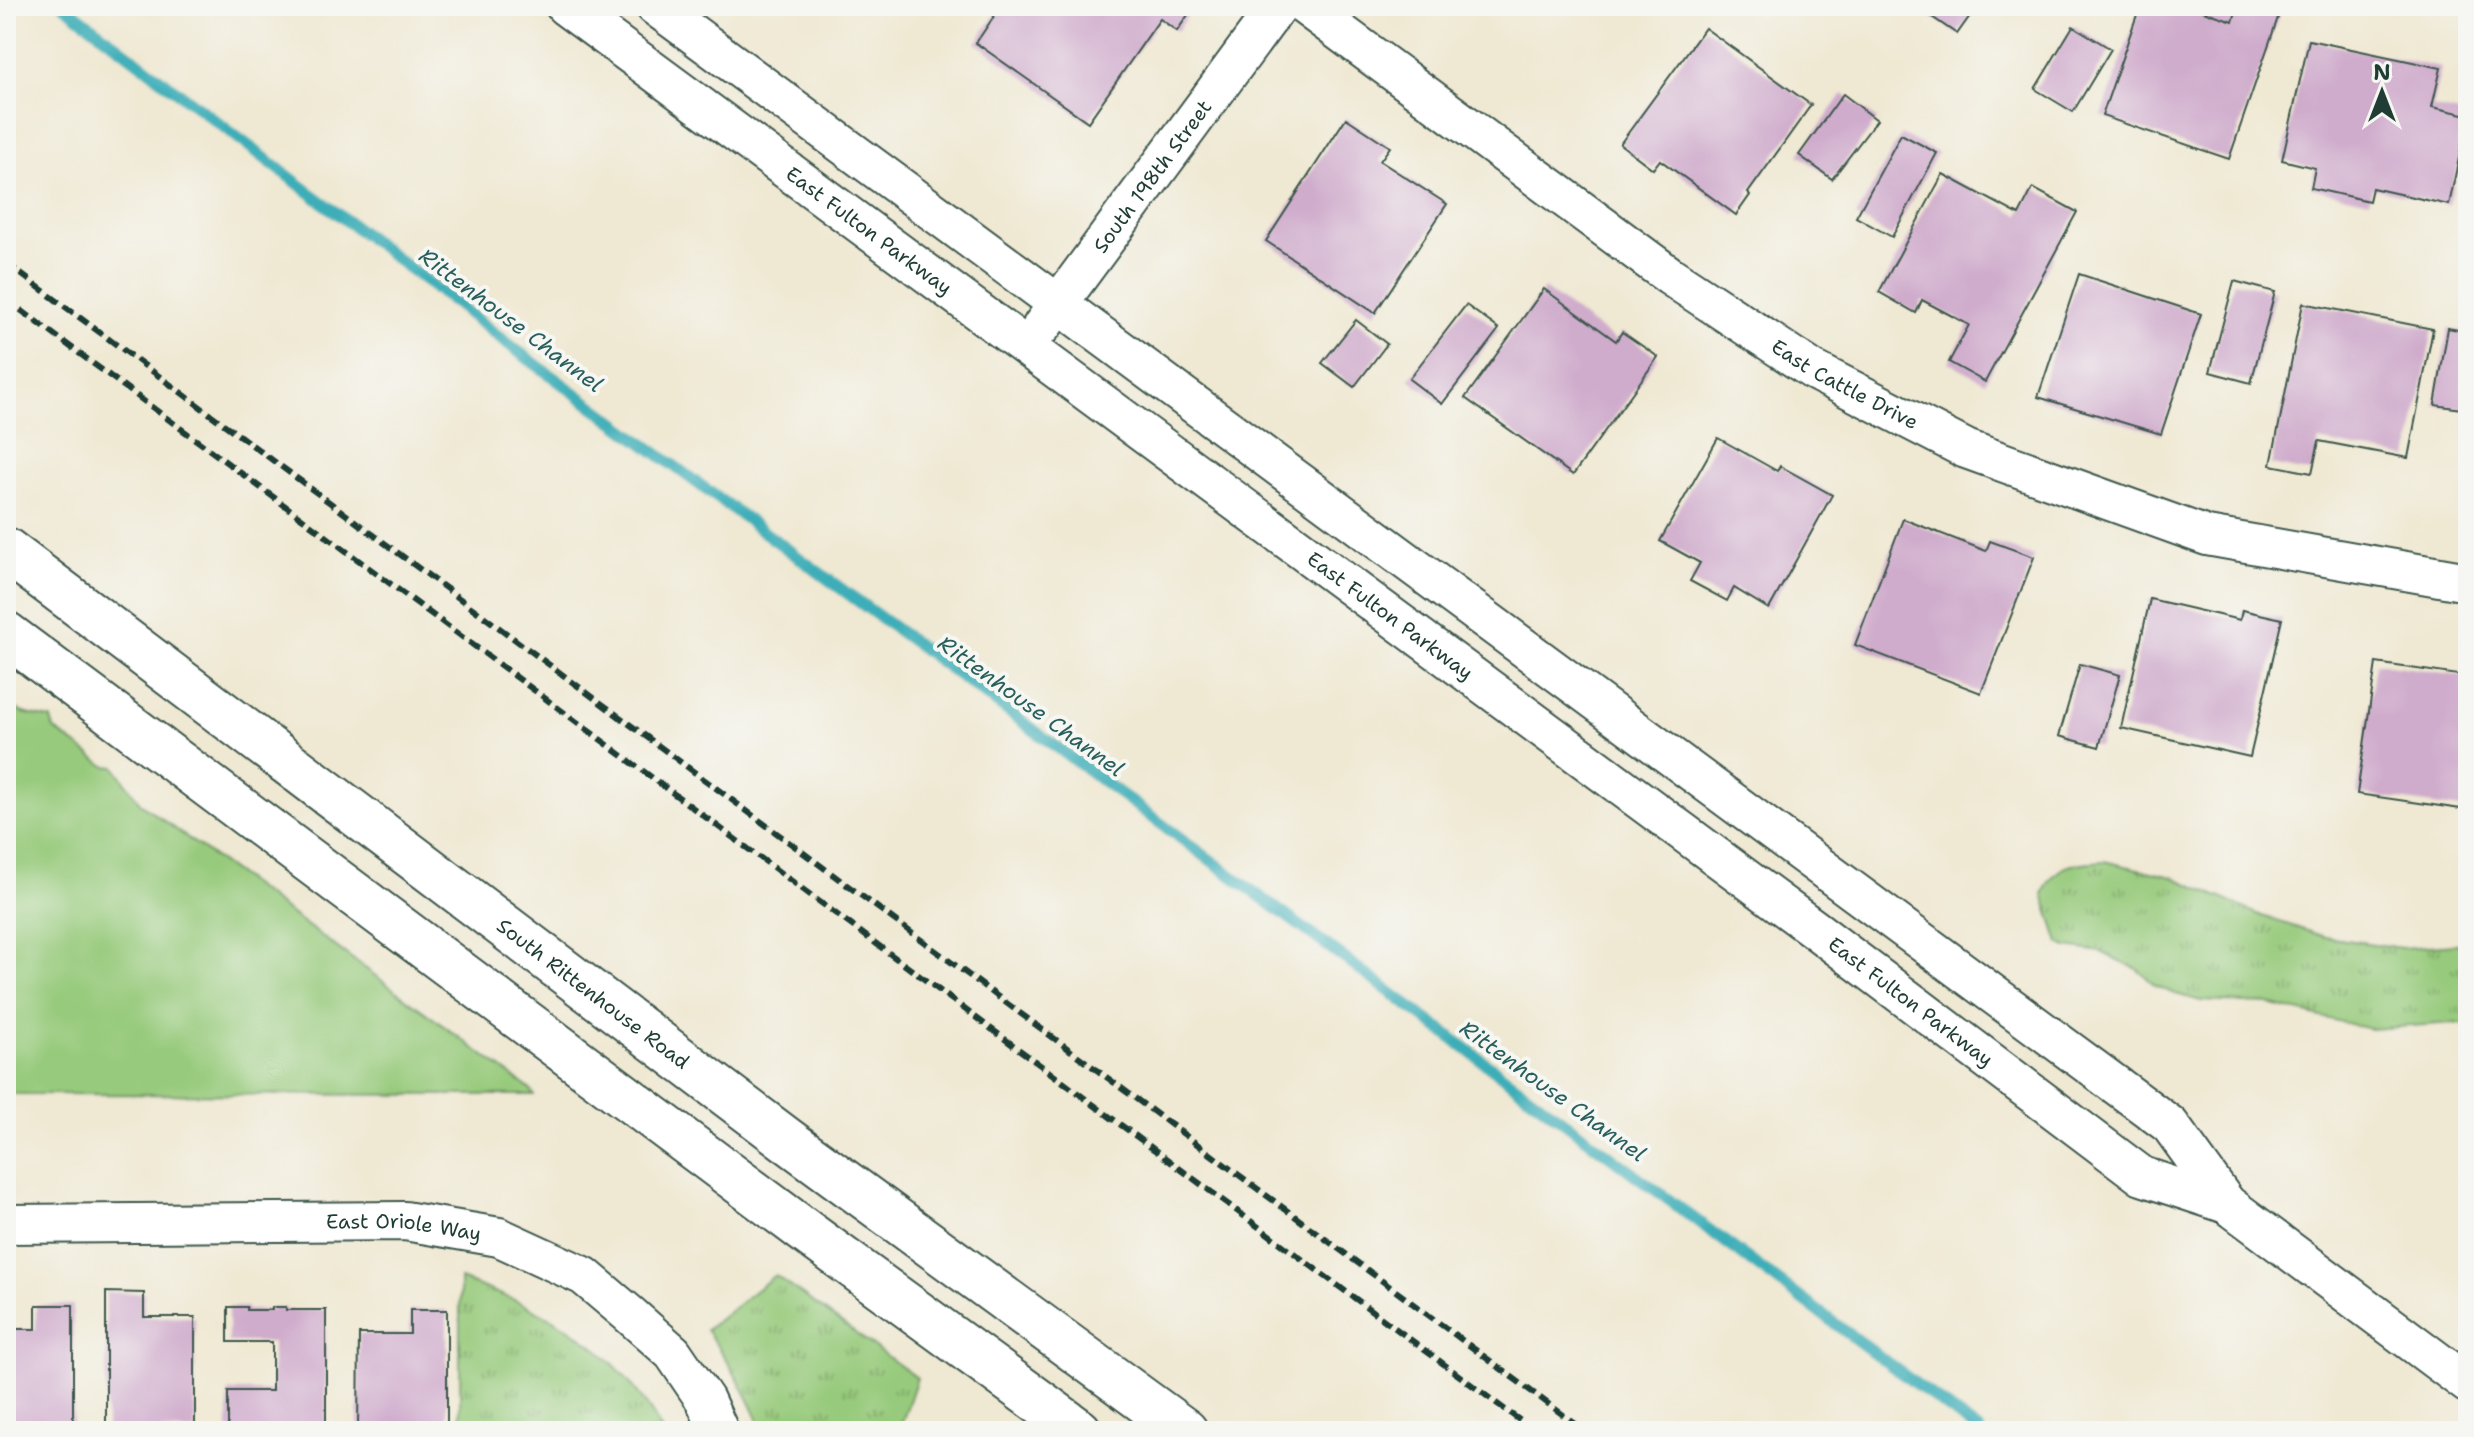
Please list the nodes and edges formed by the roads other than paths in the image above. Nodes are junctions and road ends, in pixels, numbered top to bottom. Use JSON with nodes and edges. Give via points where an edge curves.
{"nodes":[{"id":1,"x":565,"y":6,"type":"edge"},
{"id":2,"x":655,"y":6,"type":"edge"},
{"id":3,"x":1278,"y":6,"type":"edge"},
{"id":4,"x":1305,"y":6,"type":"edge"},
{"id":5,"x":1058,"y":305,"type":"junction"},
{"id":6,"x":1026,"y":347,"type":"junction"},
{"id":7,"x":6,"y":550,"type":"edge"},
{"id":8,"x":2468,"y":582,"type":"edge"},
{"id":9,"x":6,"y":634,"type":"edge"},
{"id":10,"x":2227,"y":1204,"type":"junction"},
{"id":11,"x":6,"y":1224,"type":"edge"},
{"id":12,"x":2468,"y":1384,"type":"edge"},
{"id":13,"x":719,"y":1431,"type":"edge"},
{"id":14,"x":1079,"y":1431,"type":"edge"},
{"id":15,"x":1185,"y":1431,"type":"edge"}],
"edges":[{"from":1,"to":6,"type":"street","name":"East Fulton Parkway"},
{"from":2,"to":5,"type":"street","name":"East Fulton Parkway"},
{"from":3,"to":5,"type":"street","name":"South 198th Street"},
{"from":4,"to":8,"type":"street","name":"East Cattle Drive","via":[[1670,276],[1813,370],[1966,449],[2207,536]]},
{"from":5,"to":6,"type":"street","name":"South 198th Street"},
{"from":5,"to":10,"type":"street","name":"East Fulton Parkway","via":[[2170,1125]]},
{"from":6,"to":10,"type":"street","name":"East Fulton Parkway","via":[[2142,1176]]},
{"from":7,"to":15,"type":"main road","name":"South Rittenhouse Road","via":[[787,1140]]},
{"from":9,"to":14,"type":"main road"},
{"from":10,"to":12,"type":"street","name":"East Fulton Parkway"},
{"from":11,"to":13,"type":"street","name":"East Oriole Way","via":[[405,1221],[499,1237],[584,1276],[673,1353]]}]}
